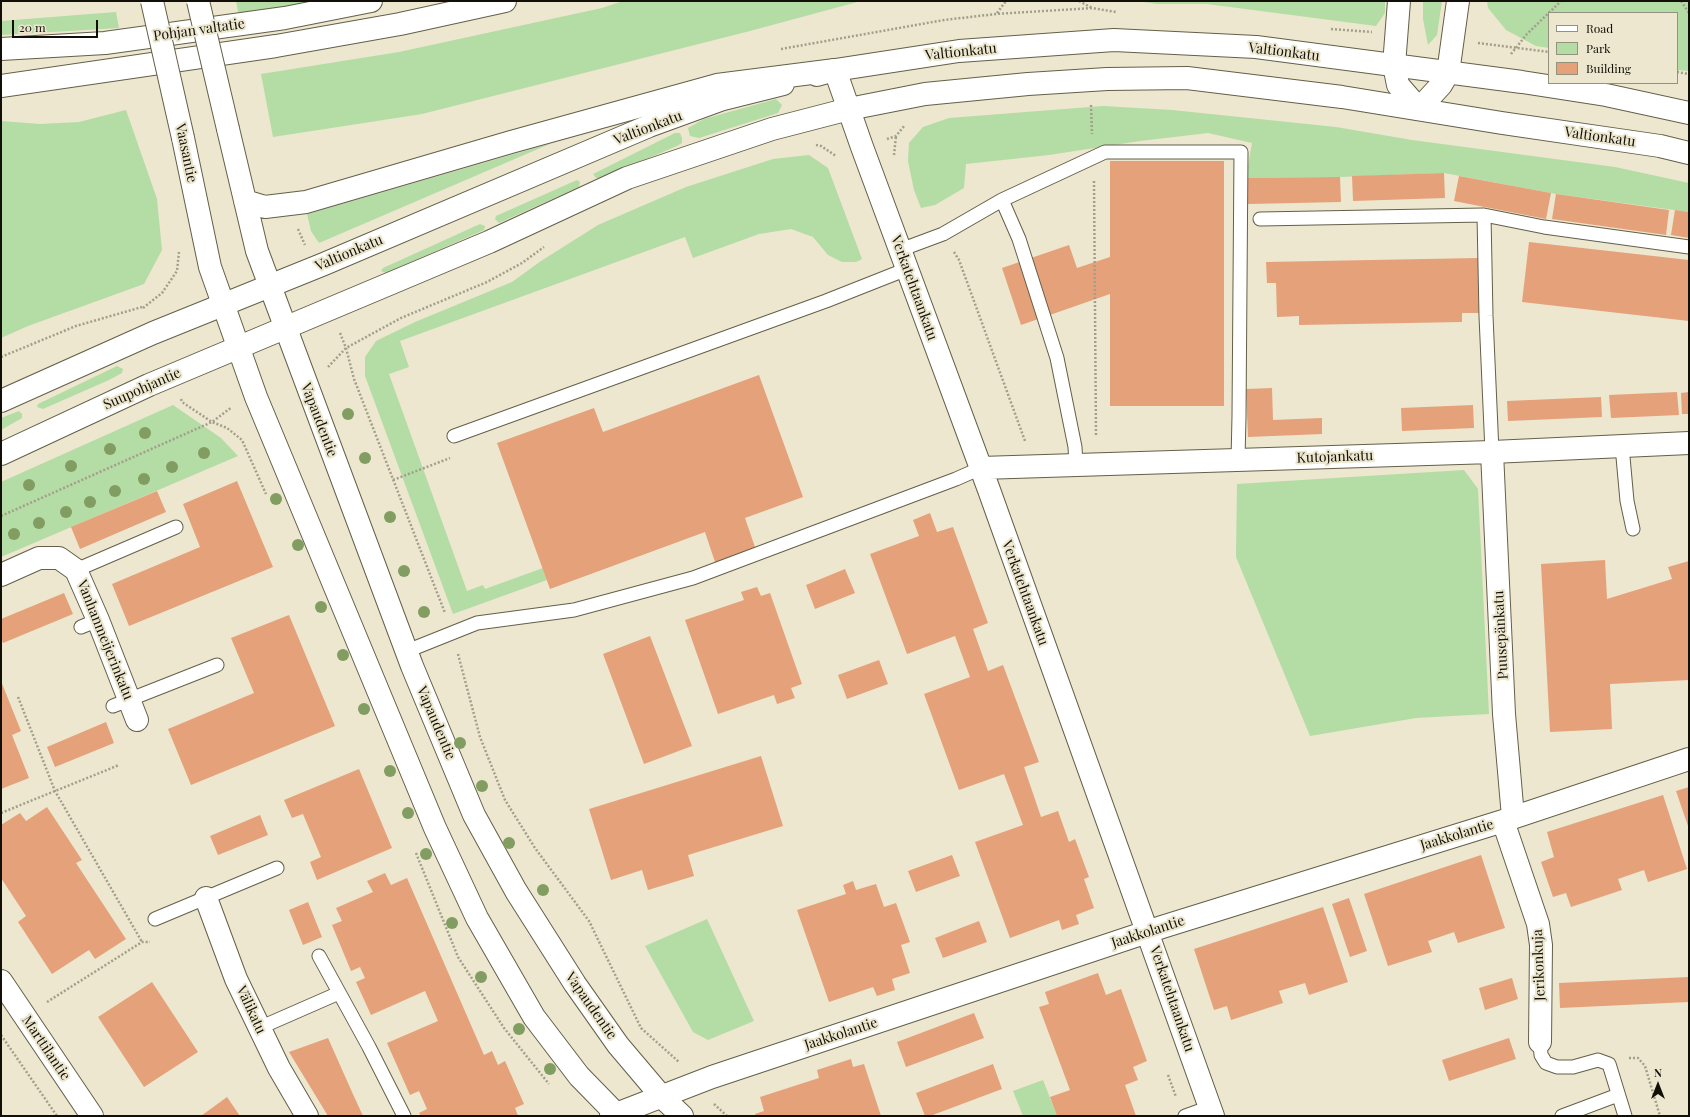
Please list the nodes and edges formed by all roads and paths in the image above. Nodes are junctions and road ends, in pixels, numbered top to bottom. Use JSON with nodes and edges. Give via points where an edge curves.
{"nodes":[{"id":1,"x":152,"y":1,"type":"edge"},
{"id":2,"x":198,"y":1,"type":"edge"},
{"id":3,"x":371,"y":1,"type":"edge"},
{"id":4,"x":505,"y":1,"type":"edge"},
{"id":5,"x":1006,"y":1,"type":"edge"},
{"id":6,"x":1079,"y":1,"type":"edge"},
{"id":7,"x":1399,"y":1,"type":"edge"},
{"id":8,"x":1458,"y":1,"type":"edge"},
{"id":9,"x":1561,"y":1,"type":"edge"},
{"id":10,"x":1681,"y":1,"type":"edge"},
{"id":11,"x":1092,"y":8,"type":"dead end"},
{"id":12,"x":1550,"y":12,"type":"edge"},
{"id":13,"x":1689,"y":13,"type":"edge"},
{"id":14,"x":996,"y":14,"type":"dead end"},
{"id":15,"x":1548,"y":14,"type":"edge"},
{"id":16,"x":1,"y":49,"type":"edge"},
{"id":17,"x":1548,"y":52,"type":"edge"},
{"id":18,"x":1394,"y":65,"type":"junction"},
{"id":19,"x":835,"y":70,"type":"junction"},
{"id":20,"x":1678,"y":72,"type":"edge"},
{"id":21,"x":1448,"y":73,"type":"junction"},
{"id":22,"x":1689,"y":74,"type":"edge"},
{"id":23,"x":1,"y":86,"type":"edge"},
{"id":24,"x":849,"y":110,"type":"junction"},
{"id":25,"x":1419,"y":110,"type":"junction"},
{"id":26,"x":1689,"y":113,"type":"edge"},
{"id":27,"x":906,"y":124,"type":"dead end"},
{"id":28,"x":896,"y":136,"type":"junction"},
{"id":29,"x":809,"y":144,"type":"dead end"},
{"id":30,"x":862,"y":147,"type":"junction"},
{"id":31,"x":1689,"y":153,"type":"edge"},
{"id":32,"x":895,"y":158,"type":"dead end"},
{"id":33,"x":1094,"y":186,"type":"dead end"},
{"id":34,"x":1002,"y":200,"type":"junction"},
{"id":35,"x":245,"y":201,"type":"junction"},
{"id":36,"x":1484,"y":215,"type":"junction"},
{"id":37,"x":1260,"y":219,"type":"dead end"},
{"id":38,"x":943,"y":234,"type":"junction"},
{"id":39,"x":545,"y":246,"type":"dead end"},
{"id":40,"x":1689,"y":247,"type":"edge"},
{"id":41,"x":179,"y":249,"type":"dead end"},
{"id":42,"x":903,"y":259,"type":"junction"},
{"id":43,"x":270,"y":286,"type":"junction"},
{"id":44,"x":223,"y":304,"type":"junction"},
{"id":45,"x":142,"y":307,"type":"junction"},
{"id":46,"x":285,"y":328,"type":"junction"},
{"id":47,"x":153,"y":333,"type":"junction"},
{"id":48,"x":238,"y":348,"type":"junction"},
{"id":49,"x":346,"y":348,"type":"junction"},
{"id":50,"x":1,"y":357,"type":"edge"},
{"id":51,"x":171,"y":376,"type":"junction"},
{"id":52,"x":303,"y":378,"type":"junction"},
{"id":53,"x":256,"y":397,"type":"junction"},
{"id":54,"x":1,"y":401,"type":"edge"},
{"id":55,"x":212,"y":422,"type":"junction"},
{"id":56,"x":454,"y":436,"type":"dead end"},
{"id":57,"x":1689,"y":442,"type":"edge"},
{"id":58,"x":1027,"y":444,"type":"dead end"},
{"id":59,"x":1622,"y":446,"type":"junction"},
{"id":60,"x":1492,"y":452,"type":"junction"},
{"id":61,"x":1,"y":454,"type":"edge"},
{"id":62,"x":1075,"y":456,"type":"junction"},
{"id":63,"x":453,"y":457,"type":"dead end"},
{"id":64,"x":1238,"y":460,"type":"junction"},
{"id":65,"x":981,"y":468,"type":"junction"},
{"id":66,"x":393,"y":480,"type":"junction"},
{"id":67,"x":1,"y":516,"type":"edge"},
{"id":68,"x":176,"y":527,"type":"dead end"},
{"id":69,"x":1633,"y":529,"type":"dead end"},
{"id":70,"x":76,"y":570,"type":"junction"},
{"id":71,"x":1,"y":575,"type":"edge"},
{"id":72,"x":453,"y":634,"type":"junction"},
{"id":73,"x":406,"y":651,"type":"junction"},
{"id":74,"x":217,"y":665,"type":"dead end"},
{"id":75,"x":18,"y":697,"type":"dead end"},
{"id":76,"x":121,"y":702,"type":"junction"},
{"id":77,"x":137,"y":726,"type":"dead end"},
{"id":78,"x":1689,"y":759,"type":"edge"},
{"id":79,"x":119,"y":765,"type":"dead end"},
{"id":80,"x":55,"y":791,"type":"junction"},
{"id":81,"x":1,"y":813,"type":"edge"},
{"id":82,"x":1508,"y":819,"type":"junction"},
{"id":83,"x":277,"y":868,"type":"dead end"},
{"id":84,"x":206,"y":898,"type":"junction"},
{"id":85,"x":155,"y":920,"type":"dead end"},
{"id":86,"x":1148,"y":932,"type":"junction"},
{"id":87,"x":142,"y":942,"type":"junction"},
{"id":88,"x":150,"y":942,"type":"dead end"},
{"id":89,"x":319,"y":956,"type":"dead end"},
{"id":90,"x":1,"y":981,"type":"edge"},
{"id":91,"x":339,"y":993,"type":"junction"},
{"id":92,"x":24,"y":1016,"type":"junction"},
{"id":93,"x":259,"y":1028,"type":"junction"},
{"id":94,"x":1,"y":1035,"type":"edge"},
{"id":95,"x":1540,"y":1042,"type":"joint"},
{"id":96,"x":1609,"y":1064,"type":"junction"},
{"id":97,"x":698,"y":1083,"type":"junction"},
{"id":98,"x":1618,"y":1095,"type":"junction"},
{"id":99,"x":662,"y":1097,"type":"junction"},
{"id":100,"x":1212,"y":1111,"type":"edge"},
{"id":101,"x":615,"y":1115,"type":"edge"},
{"id":102,"x":57,"y":1116,"type":"edge"},
{"id":103,"x":92,"y":1116,"type":"edge"},
{"id":104,"x":307,"y":1116,"type":"edge"},
{"id":105,"x":404,"y":1116,"type":"edge"},
{"id":106,"x":682,"y":1116,"type":"edge"},
{"id":107,"x":727,"y":1116,"type":"edge"},
{"id":108,"x":1185,"y":1116,"type":"edge"},
{"id":109,"x":1562,"y":1116,"type":"edge"},
{"id":110,"x":1625,"y":1116,"type":"edge"},
{"id":111,"x":1660,"y":1116,"type":"edge"}],
"edges":[{"from":1,"to":44,"type":"main road","name":"Vaasantie","bridge":true,"via":[[210,267]]},
{"from":2,"to":35,"type":"main road","bridge":true},
{"from":3,"to":16,"type":"main road","name":"Pohjan valtatie","via":[[285,18],[105,43]]},
{"from":4,"to":23,"type":"main road","via":[[400,24],[276,46]]},
{"from":5,"to":14,"type":"path"},
{"from":6,"to":11,"type":"path"},
{"from":7,"to":18,"type":"main road"},
{"from":8,"to":21,"type":"main road"},
{"from":9,"to":12,"type":"path"},
{"from":10,"to":13,"type":"path"},
{"from":15,"to":17,"type":"path","via":[[1516,47]]},
{"from":18,"to":19,"type":"main road","name":"Valtionkatu","via":[[1256,47],[1114,40],[959,51]]},
{"from":18,"to":21,"type":"main road","name":"Valtionkatu"},
{"from":18,"to":25,"type":"main road","via":[[1398,84]]},
{"from":19,"to":24,"type":"main road","name":"Verkatehtaankatu"},
{"from":19,"to":35,"type":"main road","via":[[717,86],[511,142],[306,202],[265,207]]},
{"from":19,"to":43,"type":"main road","name":"Valtionkatu","via":[[723,99],[649,126]]},
{"from":20,"to":22,"type":"path"},
{"from":21,"to":25,"type":"main road"},
{"from":21,"to":26,"type":"main road","name":"Valtionkatu","via":[[1606,95]]},
{"from":24,"to":25,"type":"main road","name":"Valtionkatu","via":[[925,94],[1020,85],[1108,79],[1187,78],[1342,96]]},
{"from":24,"to":30,"type":"main road","name":"Verkatehtaankatu"},
{"from":24,"to":46,"type":"main road","name":"Valtionkatu","via":[[772,129],[627,178],[488,242]]},
{"from":25,"to":31,"type":"main road","name":"Valtionkatu","via":[[1660,146]]},
{"from":27,"to":28,"type":"path"},
{"from":28,"to":30,"type":"path"},
{"from":28,"to":32,"type":"path"},
{"from":29,"to":30,"type":"path","via":[[821,146],[836,156]]},
{"from":30,"to":42,"type":"main road","name":"Verkatehtaankatu"},
{"from":33,"to":62,"type":"path","via":[[1096,446]]},
{"from":34,"to":38,"type":"lane"},
{"from":34,"to":62,"type":"lane","via":[[1019,239],[1058,358]]},
{"from":34,"to":64,"type":"lane","via":[[1105,152],[1241,152]]},
{"from":35,"to":43,"type":"main road","via":[[257,251]]},
{"from":36,"to":37,"type":"lane"},
{"from":36,"to":40,"type":"lane","via":[[1544,227]]},
{"from":36,"to":60,"type":"lane"},
{"from":38,"to":42,"type":"lane"},
{"from":38,"to":58,"type":"path","via":[[958,260]]},
{"from":39,"to":49,"type":"path","via":[[522,263],[487,282],[401,318]]},
{"from":41,"to":45,"type":"path","via":[[177,271],[162,293]]},
{"from":42,"to":56,"type":"lane","via":[[826,301]]},
{"from":42,"to":65,"type":"main road","name":"Verkatehtaankatu"},
{"from":43,"to":44,"type":"main road"},
{"from":43,"to":46,"type":"main road","name":"Vapaudentie"},
{"from":44,"to":47,"type":"main road"},
{"from":44,"to":48,"type":"main road"},
{"from":45,"to":47,"type":"path"},
{"from":45,"to":50,"type":"path","via":[[76,326]]},
{"from":46,"to":48,"type":"main road","name":"Suupohjantie"},
{"from":46,"to":52,"type":"main road","name":"Vapaudentie"},
{"from":47,"to":54,"type":"main road"},
{"from":48,"to":51,"type":"main road","name":"Suupohjantie"},
{"from":48,"to":53,"type":"main road"},
{"from":49,"to":52,"type":"path","via":[[326,369]]},
{"from":49,"to":66,"type":"path","via":[[354,379]]},
{"from":51,"to":55,"type":"path","via":[[182,402]]},
{"from":51,"to":61,"type":"main road","name":"Suupohjantie"},
{"from":52,"to":73,"type":"main road","name":"Vapaudentie"},
{"from":53,"to":55,"type":"path","via":[[230,408]]},
{"from":53,"to":101,"type":"main road","via":[[436,828],[477,918],[534,1017],[579,1076]]},
{"from":55,"to":67,"type":"path"},
{"from":57,"to":59,"type":"main road","name":"Kutojankatu"},
{"from":59,"to":60,"type":"main road","name":"Kutojankatu"},
{"from":59,"to":69,"type":"lane","via":[[1627,501]]},
{"from":60,"to":64,"type":"main road","name":"Kutojankatu"},
{"from":60,"to":82,"type":"main road","name":"Puusepänkatu"},
{"from":62,"to":64,"type":"main road","name":"Kutojankatu"},
{"from":62,"to":65,"type":"main road","name":"Kutojankatu"},
{"from":63,"to":66,"type":"path"},
{"from":65,"to":72,"type":"lane","via":[[692,578],[574,610],[477,624]]},
{"from":65,"to":86,"type":"main road","name":"Verkatehtaankatu"},
{"from":66,"to":72,"type":"path"},
{"from":68,"to":70,"type":"lane"},
{"from":70,"to":71,"type":"main road","name":"Vanhanmeijerinkatu","via":[[59,558],[39,558]]},
{"from":70,"to":76,"type":"main road","name":"Vanhanmeijerinkatu","via":[[89,623]]},
{"from":72,"to":73,"type":"lane"},
{"from":72,"to":97,"type":"path","via":[[480,737],[505,800],[535,848],[589,921],[641,1028]]},
{"from":73,"to":99,"type":"main road","name":"Vapaudentie","via":[[474,815],[516,891],[574,984],[618,1046]]},
{"from":74,"to":76,"type":"lane"},
{"from":75,"to":80,"type":"path"},
{"from":76,"to":77,"type":"main road","name":"Vanhanmeijerinkatu"},
{"from":78,"to":82,"type":"main road","name":"Jaakkolantie"},
{"from":79,"to":80,"type":"path"},
{"from":80,"to":81,"type":"path"},
{"from":80,"to":87,"type":"path"},
{"from":82,"to":86,"type":"main road","name":"Jaakkolantie"},
{"from":82,"to":95,"type":"main road","name":"Jerikonkuja","via":[[1538,924],[1541,945]]},
{"from":83,"to":84,"type":"lane"},
{"from":84,"to":85,"type":"lane"},
{"from":84,"to":93,"type":"main road","name":"Välikatu","via":[[236,979]]},
{"from":86,"to":97,"type":"main road","name":"Jaakkolantie"},
{"from":86,"to":100,"type":"main road","name":"Verkatehtaankatu"},
{"from":87,"to":88,"type":"path"},
{"from":87,"to":92,"type":"path"},
{"from":89,"to":91,"type":"lane"},
{"from":90,"to":92,"type":"main road","name":"Marttilantie"},
{"from":91,"to":93,"type":"lane"},
{"from":91,"to":105,"type":"lane"},
{"from":92,"to":103,"type":"main road","name":"Marttilantie"},
{"from":93,"to":104,"type":"main road","name":"Välikatu"},
{"from":94,"to":102,"type":"path"},
{"from":95,"to":96,"type":"lane","via":[[1541,1055],[1546,1063],[1557,1067],[1573,1067],[1598,1060]]},
{"from":96,"to":98,"type":"lane"},
{"from":96,"to":111,"type":"path","via":[[1638,1058],[1645,1066]]},
{"from":97,"to":99,"type":"main road","name":"Jaakkolantie"},
{"from":97,"to":107,"type":"path"},
{"from":98,"to":109,"type":"lane"},
{"from":98,"to":110,"type":"lane"},
{"from":99,"to":101,"type":"main road","name":"Jaakkolantie"},
{"from":99,"to":106,"type":"main road","name":"Vapaudentie"},
{"from":100,"to":108,"type":"lane"}]}
